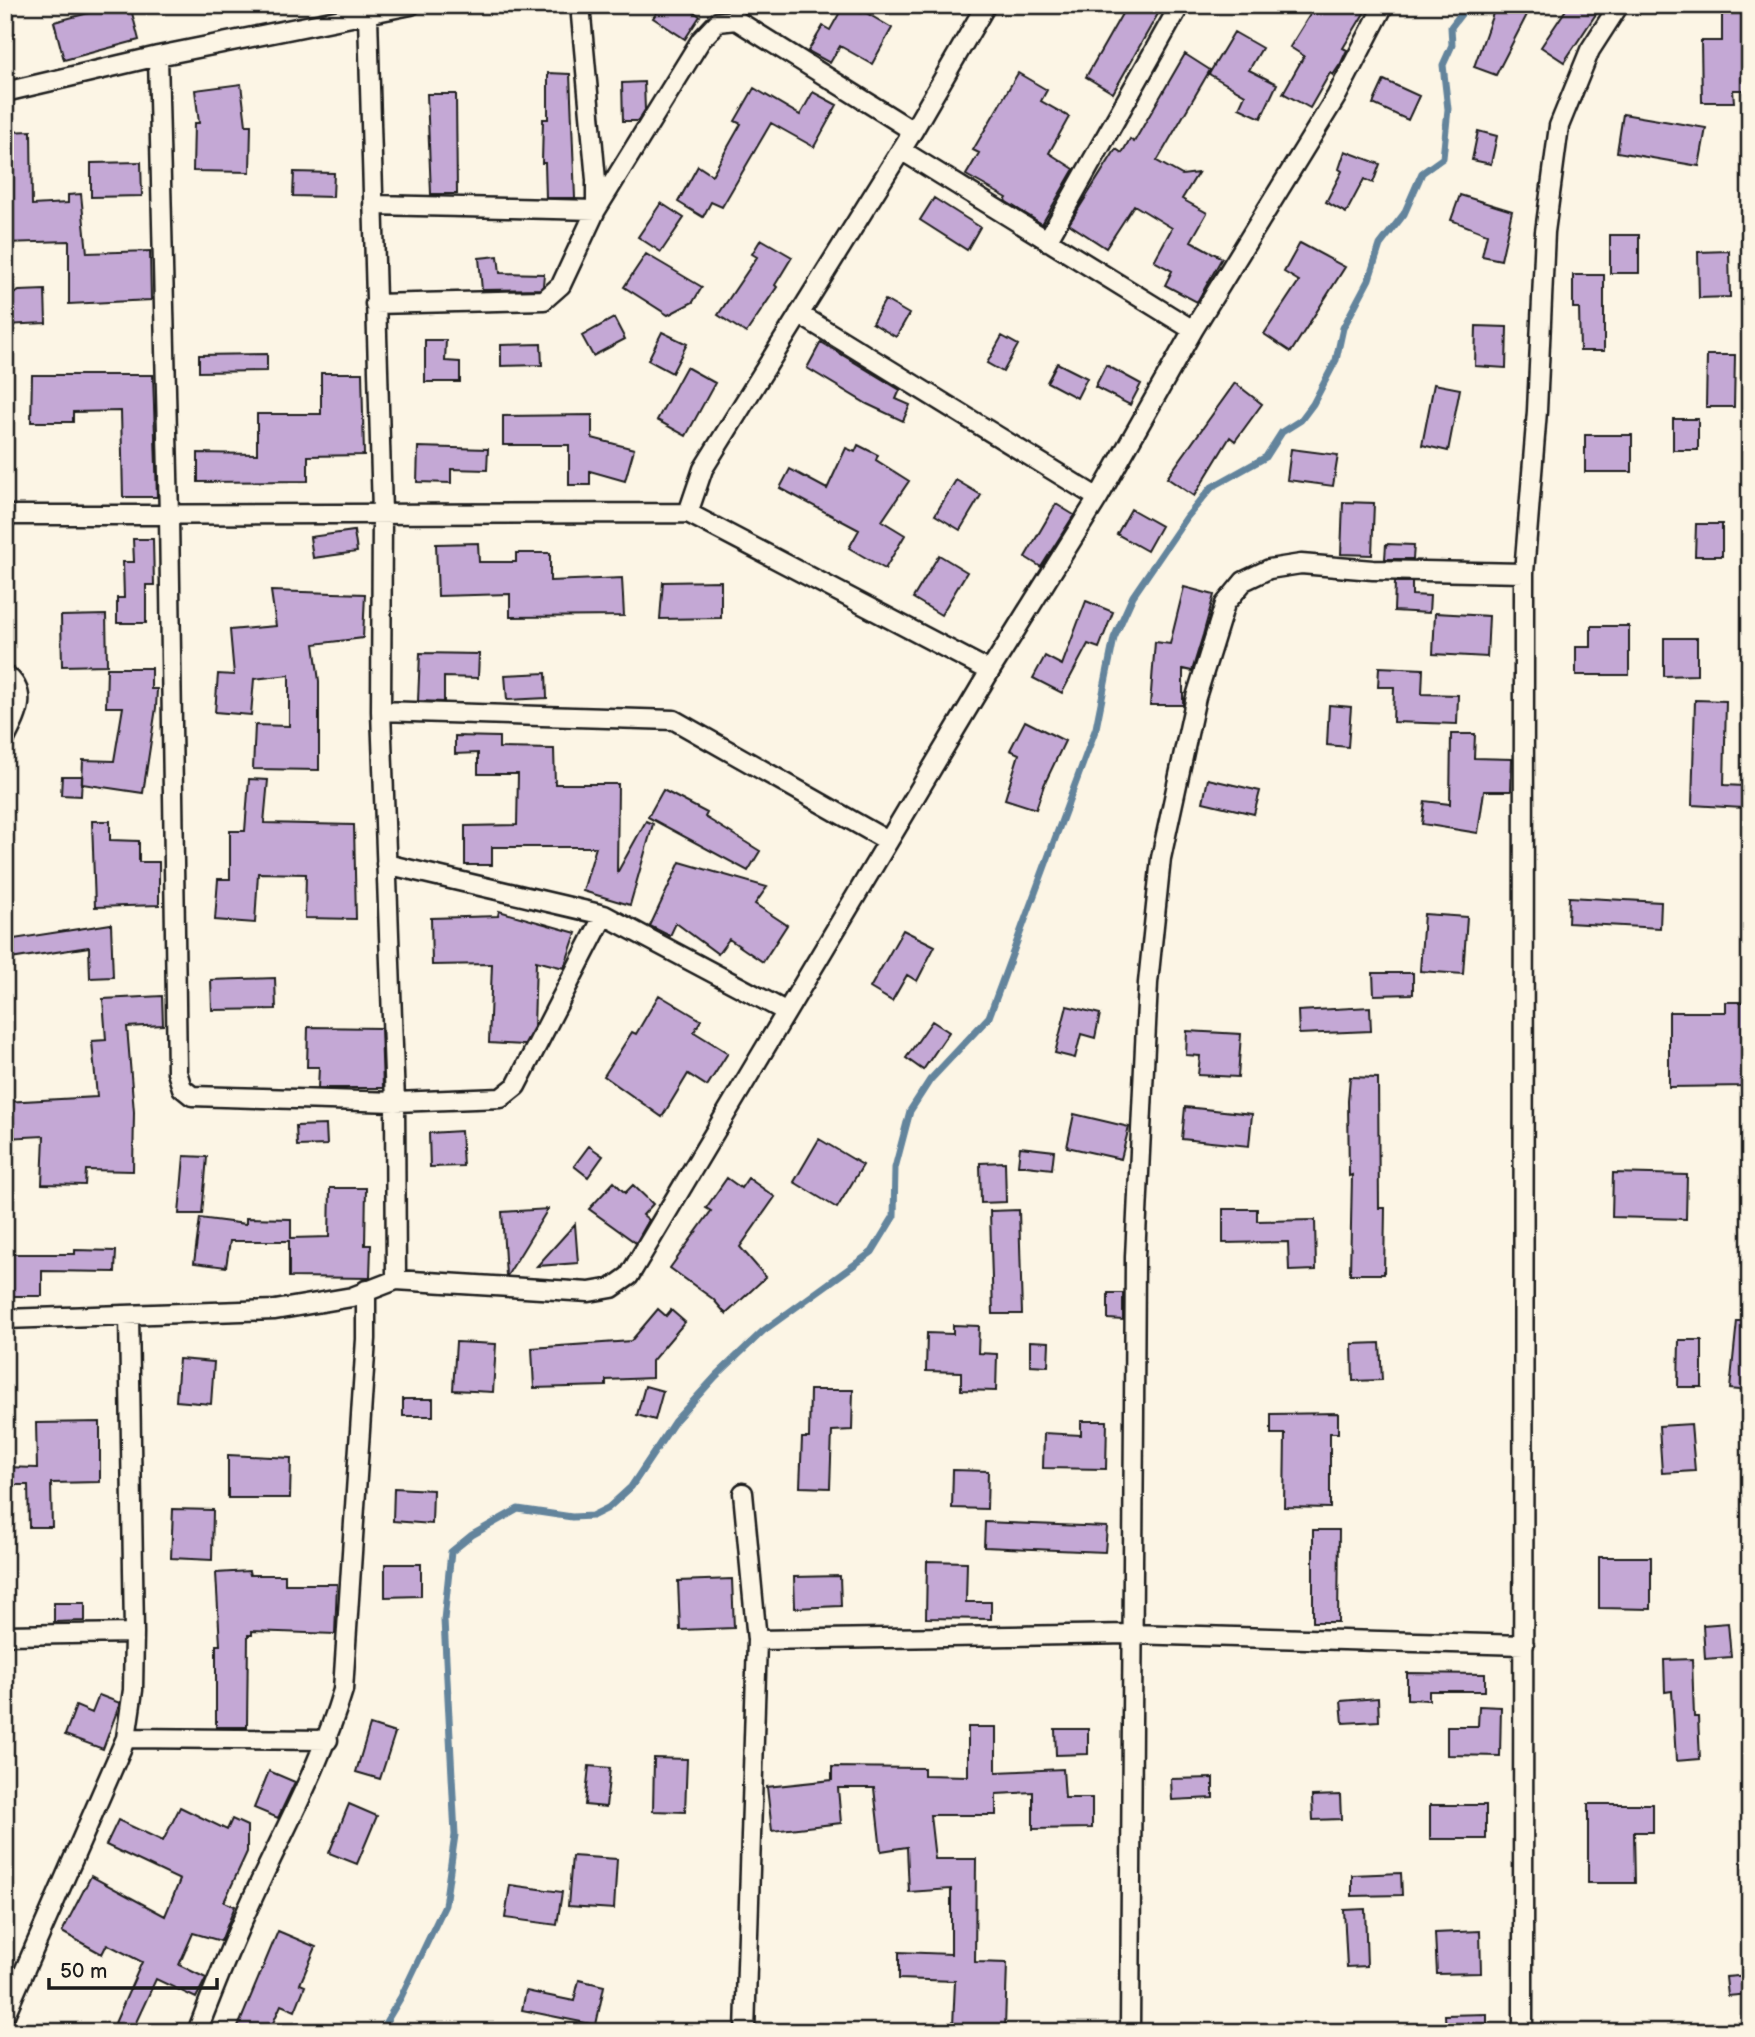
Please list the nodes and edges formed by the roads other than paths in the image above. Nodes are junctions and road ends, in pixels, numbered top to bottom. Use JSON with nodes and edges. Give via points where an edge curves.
{"nodes":[{"id":1,"x":411,"y":5,"type":"edge"},
{"id":2,"x":580,"y":5,"type":"edge"},
{"id":3,"x":986,"y":5,"type":"edge"},
{"id":4,"x":1180,"y":5,"type":"edge"},
{"id":5,"x":1384,"y":5,"type":"edge"},
{"id":6,"x":1619,"y":5,"type":"edge"},
{"id":7,"x":368,"y":16,"type":"junction"},
{"id":8,"x":158,"y":56,"type":"junction"},
{"id":9,"x":5,"y":92,"type":"edge"},
{"id":10,"x":913,"y":131,"type":"junction"},
{"id":11,"x":901,"y":150,"type":"junction"},
{"id":12,"x":373,"y":205,"type":"junction"},
{"id":13,"x":596,"y":210,"type":"junction"},
{"id":14,"x":1047,"y":241,"type":"junction"},
{"id":15,"x":375,"y":304,"type":"junction"},
{"id":16,"x":799,"y":314,"type":"junction"},
{"id":17,"x":1193,"y":330,"type":"junction"},
{"id":18,"x":1098,"y":498,"type":"junction"},
{"id":19,"x":382,"y":512,"type":"junction"},
{"id":20,"x":688,"y":513,"type":"junction"},
{"id":21,"x":5,"y":515,"type":"edge"},
{"id":22,"x":169,"y":516,"type":"junction"},
{"id":23,"x":1524,"y":573,"type":"junction"},
{"id":24,"x":990,"y":671,"type":"junction"},
{"id":25,"x":5,"y":674,"type":"edge"},
{"id":26,"x":381,"y":711,"type":"junction"},
{"id":27,"x":5,"y":739,"type":"edge"},
{"id":28,"x":888,"y":841,"type":"junction"},
{"id":29,"x":386,"y":864,"type":"junction"},
{"id":30,"x":604,"y":915,"type":"junction"},
{"id":31,"x":785,"y":1011,"type":"junction"},
{"id":32,"x":395,"y":1102,"type":"junction"},
{"id":33,"x":396,"y":1280,"type":"junction"},
{"id":34,"x":366,"y":1290,"type":"junction"},
{"id":35,"x":129,"y":1315,"type":"junction"},
{"id":36,"x":5,"y":1319,"type":"edge"},
{"id":37,"x":743,"y":1493,"type":"dead end"},
{"id":38,"x":134,"y":1633,"type":"junction"},
{"id":39,"x":1130,"y":1634,"type":"junction"},
{"id":40,"x":5,"y":1635,"type":"edge"},
{"id":41,"x":757,"y":1640,"type":"junction"},
{"id":42,"x":1524,"y":1645,"type":"junction"},
{"id":43,"x":126,"y":1738,"type":"junction"},
{"id":44,"x":328,"y":1740,"type":"junction"},
{"id":45,"x":5,"y":2015,"type":"edge"},
{"id":46,"x":197,"y":2032,"type":"edge"},
{"id":47,"x":745,"y":2032,"type":"edge"},
{"id":48,"x":1130,"y":2032,"type":"edge"},
{"id":49,"x":1523,"y":2032,"type":"edge"}],
"edges":[{"from":1,"to":7,"type":"street"},
{"from":2,"to":13,"type":"street"},
{"from":3,"to":10,"type":"street"},
{"from":4,"to":14,"type":"street"},
{"from":5,"to":17,"type":"street","via":[[1336,97]]},
{"from":6,"to":23,"type":"street","via":[[1590,50],[1559,126],[1545,232]]},
{"from":7,"to":8,"type":"street"},
{"from":7,"to":12,"type":"street"},
{"from":8,"to":9,"type":"street"},
{"from":8,"to":22,"type":"street"},
{"from":10,"to":11,"type":"street"},
{"from":10,"to":13,"type":"street","via":[[736,20],[718,22],[701,40]]},
{"from":11,"to":14,"type":"street"},
{"from":11,"to":16,"type":"street"},
{"from":12,"to":13,"type":"street"},
{"from":12,"to":15,"type":"street"},
{"from":13,"to":15,"type":"street","via":[[561,285],[544,300]]},
{"from":14,"to":17,"type":"street"},
{"from":15,"to":19,"type":"street"},
{"from":16,"to":18,"type":"street"},
{"from":16,"to":20,"type":"street","via":[[702,469]]},
{"from":17,"to":18,"type":"street"},
{"from":18,"to":24,"type":"street"},
{"from":19,"to":20,"type":"street"},
{"from":19,"to":22,"type":"street"},
{"from":19,"to":26,"type":"street"},
{"from":20,"to":24,"type":"street"},
{"from":21,"to":22,"type":"street"},
{"from":22,"to":32,"type":"street","via":[[177,1072],[182,1088],[191,1096]]},
{"from":23,"to":39,"type":"street","via":[[1301,564],[1269,569],[1244,580],[1225,604],[1196,698],[1161,858],[1148,983],[1135,1257]]},
{"from":23,"to":42,"type":"street"},
{"from":24,"to":28,"type":"street"},
{"from":25,"to":27,"type":"street","via":[[21,696]]},
{"from":26,"to":28,"type":"street","via":[[674,720]]},
{"from":26,"to":29,"type":"street"},
{"from":28,"to":31,"type":"street"},
{"from":29,"to":30,"type":"street"},
{"from":29,"to":32,"type":"street"},
{"from":30,"to":31,"type":"street"},
{"from":30,"to":32,"type":"street","via":[[516,1086],[501,1098]]},
{"from":31,"to":33,"type":"street","via":[[629,1276],[612,1288],[589,1292]]},
{"from":32,"to":33,"type":"street"},
{"from":33,"to":34,"type":"street"},
{"from":34,"to":35,"type":"street","via":[[352,1297],[275,1310]]},
{"from":34,"to":44,"type":"street","via":[[343,1690]]},
{"from":35,"to":36,"type":"street"},
{"from":35,"to":38,"type":"street"},
{"from":37,"to":41,"type":"street"},
{"from":38,"to":40,"type":"street"},
{"from":38,"to":43,"type":"street"},
{"from":39,"to":41,"type":"street"},
{"from":39,"to":42,"type":"street"},
{"from":39,"to":48,"type":"street"},
{"from":41,"to":47,"type":"street"},
{"from":42,"to":49,"type":"street"},
{"from":43,"to":44,"type":"street"},
{"from":43,"to":45,"type":"street"},
{"from":44,"to":46,"type":"street","via":[[236,1935]]}]}
